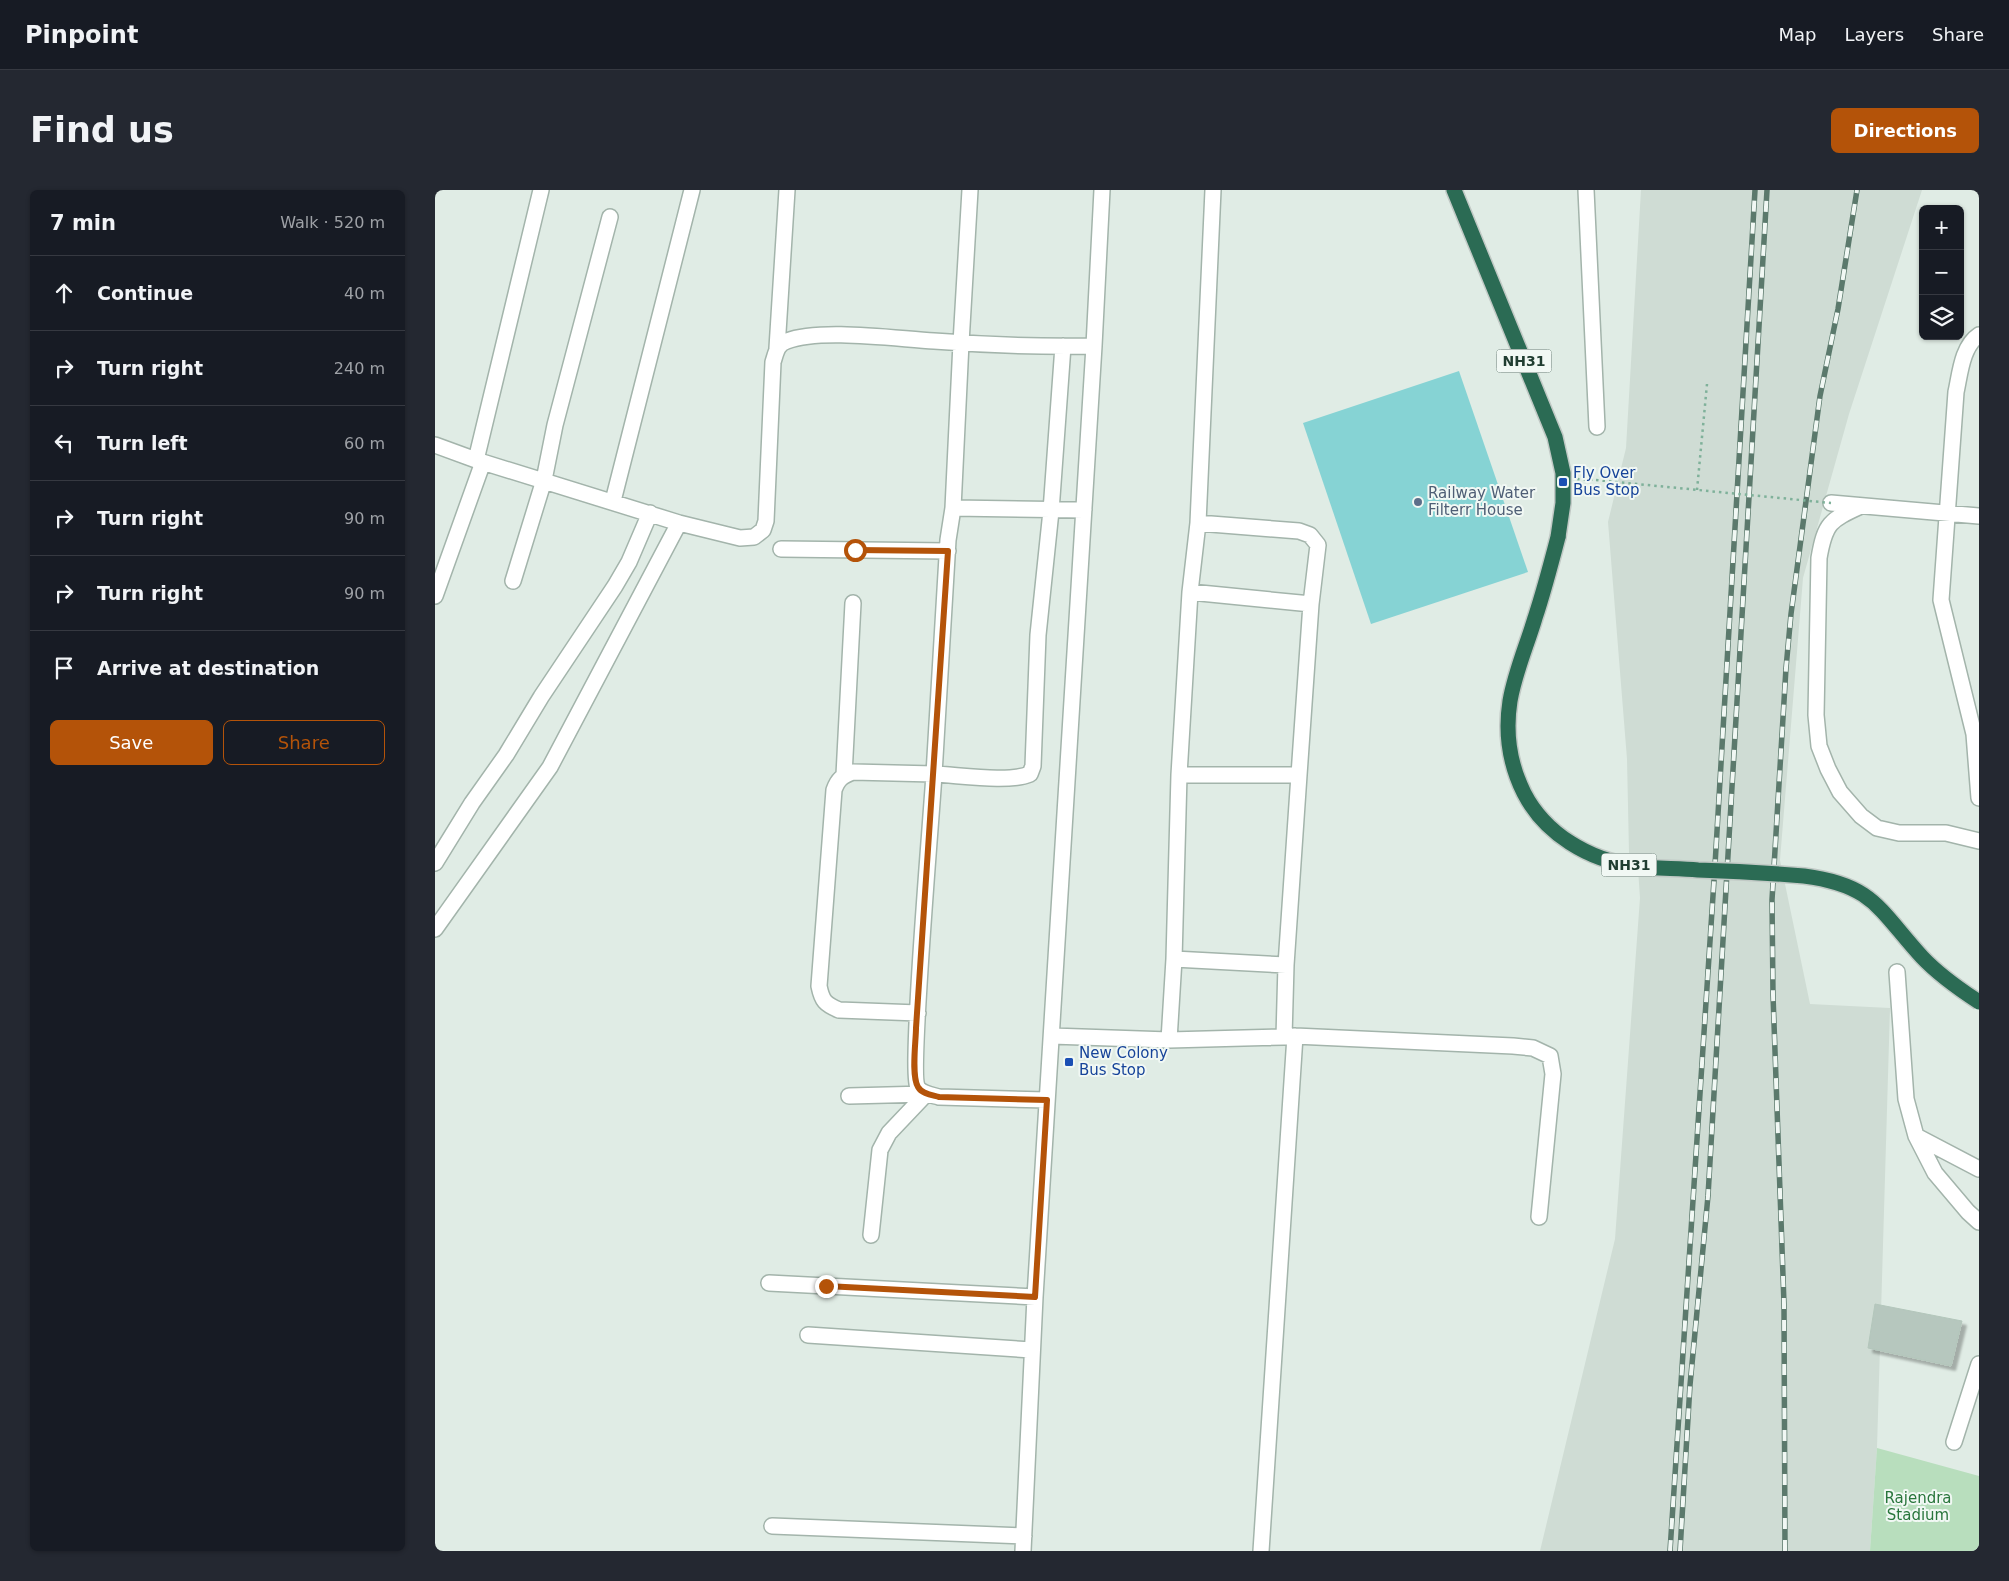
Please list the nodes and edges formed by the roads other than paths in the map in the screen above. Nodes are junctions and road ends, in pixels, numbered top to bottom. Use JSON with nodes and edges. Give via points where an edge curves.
{"nodes":[{"id":1,"x":541,"y":190,"type":"edge"},
{"id":2,"x":692,"y":190,"type":"edge"},
{"id":3,"x":787,"y":190,"type":"edge"},
{"id":4,"x":970,"y":190,"type":"edge"},
{"id":5,"x":1102,"y":190,"type":"edge"},
{"id":6,"x":1213,"y":190,"type":"edge"},
{"id":7,"x":1455,"y":190,"type":"edge"},
{"id":8,"x":1586,"y":190,"type":"edge"},
{"id":9,"x":610,"y":217,"type":"dead end"},
{"id":10,"x":1979,"y":335,"type":"edge"},
{"id":11,"x":961,"y":343,"type":"junction"},
{"id":12,"x":1063,"y":346,"type":"junction"},
{"id":13,"x":1094,"y":346,"type":"junction"},
{"id":14,"x":777,"y":348,"type":"junction"},
{"id":15,"x":1597,"y":427,"type":"dead end"},
{"id":16,"x":435,"y":445,"type":"edge"},
{"id":17,"x":480,"y":461,"type":"junction"},
{"id":18,"x":544,"y":480,"type":"junction"},
{"id":19,"x":613,"y":501,"type":"junction"},
{"id":20,"x":1831,"y":503,"type":"road end"},
{"id":21,"x":1861,"y":506,"type":"junction"},
{"id":22,"x":953,"y":508,"type":"junction"},
{"id":23,"x":1085,"y":510,"type":"junction"},
{"id":24,"x":1051,"y":511,"type":"junction"},
{"id":25,"x":650,"y":513,"type":"junction"},
{"id":26,"x":1948,"y":513,"type":"junction"},
{"id":27,"x":1979,"y":516,"type":"edge"},
{"id":28,"x":679,"y":522,"type":"junction"},
{"id":29,"x":1198,"y":523,"type":"junction"},
{"id":30,"x":781,"y":550,"type":"dead end"},
{"id":31,"x":948,"y":551,"type":"junction"},
{"id":32,"x":513,"y":581,"type":"dead end"},
{"id":33,"x":1191,"y":592,"type":"junction"},
{"id":34,"x":435,"y":596,"type":"edge"},
{"id":35,"x":853,"y":603,"type":"dead end"},
{"id":36,"x":1311,"y":604,"type":"junction"},
{"id":37,"x":934,"y":774,"type":"junction"},
{"id":38,"x":844,"y":775,"type":"junction"},
{"id":39,"x":1179,"y":775,"type":"junction"},
{"id":40,"x":1299,"y":775,"type":"junction"},
{"id":41,"x":1979,"y":798,"type":"edge"},
{"id":42,"x":1979,"y":841,"type":"edge"},
{"id":43,"x":435,"y":863,"type":"edge"},
{"id":44,"x":435,"y":929,"type":"edge"},
{"id":45,"x":1174,"y":959,"type":"junction"},
{"id":46,"x":1286,"y":965,"type":"junction"},
{"id":47,"x":1897,"y":972,"type":"dead end"},
{"id":48,"x":1979,"y":1002,"type":"edge"},
{"id":49,"x":918,"y":1013,"type":"junction"},
{"id":50,"x":1052,"y":1036,"type":"junction"},
{"id":51,"x":1289,"y":1036,"type":"junction"},
{"id":52,"x":1169,"y":1040,"type":"junction"},
{"id":53,"x":926,"y":1094,"type":"junction"},
{"id":54,"x":849,"y":1096,"type":"dead end"},
{"id":55,"x":1047,"y":1100,"type":"junction"},
{"id":56,"x":1916,"y":1136,"type":"junction"},
{"id":57,"x":1979,"y":1169,"type":"edge"},
{"id":58,"x":1539,"y":1217,"type":"dead end"},
{"id":59,"x":1979,"y":1222,"type":"edge"},
{"id":60,"x":871,"y":1235,"type":"dead end"},
{"id":61,"x":769,"y":1283,"type":"dead end"},
{"id":62,"x":1035,"y":1297,"type":"junction"},
{"id":63,"x":808,"y":1335,"type":"dead end"},
{"id":64,"x":1033,"y":1350,"type":"junction"},
{"id":65,"x":1979,"y":1364,"type":"edge"},
{"id":66,"x":1954,"y":1442,"type":"dead end"},
{"id":67,"x":772,"y":1526,"type":"dead end"},
{"id":68,"x":1023,"y":1544,"type":"edge"},
{"id":69,"x":1261,"y":1551,"type":"edge"}],
"edges":[{"from":1,"to":17,"type":"street"},
{"from":2,"to":19,"type":"street"},
{"from":3,"to":14,"type":"street"},
{"from":4,"to":11,"type":"street"},
{"from":5,"to":13,"type":"street"},
{"from":6,"to":29,"type":"street"},
{"from":7,"to":48,"type":"highway","number":"NH31","bridge":true,"via":[[1555,437],[1563,473],[1558,537],[1518,668],[1507,727],[1510,756],[1529,802],[1557,834],[1603,859],[1634,866],[1813,877],[1829,879],[1857,890],[1875,902],[1922,957]]},
{"from":8,"to":15,"type":"street"},
{"from":9,"to":18,"type":"street","via":[[555,425]]},
{"from":10,"to":26,"type":"street","via":[[1967,352],[1956,392]]},
{"from":11,"to":12,"type":"street"},
{"from":11,"to":14,"type":"street","via":[[811,336],[786,341]]},
{"from":11,"to":22,"type":"street"},
{"from":12,"to":13,"type":"street"},
{"from":12,"to":24,"type":"street"},
{"from":13,"to":23,"type":"street"},
{"from":14,"to":28,"type":"street","via":[[773,362],[763,530],[755,537],[740,538]]},
{"from":16,"to":17,"type":"street"},
{"from":17,"to":18,"type":"street"},
{"from":17,"to":34,"type":"street"},
{"from":18,"to":19,"type":"street"},
{"from":18,"to":32,"type":"street"},
{"from":19,"to":25,"type":"street"},
{"from":20,"to":21,"type":"street"},
{"from":21,"to":26,"type":"street"},
{"from":21,"to":42,"type":"street","via":[[1837,517],[1829,524],[1822,540],[1816,715],[1819,746],[1840,792],[1861,816],[1877,828],[1899,833],[1946,833]]},
{"from":22,"to":24,"type":"street"},
{"from":22,"to":31,"type":"street"},
{"from":23,"to":24,"type":"street"},
{"from":23,"to":50,"type":"street"},
{"from":24,"to":37,"type":"street","via":[[1038,635],[1033,766],[1030,774],[1010,778]]},
{"from":25,"to":28,"type":"street"},
{"from":25,"to":43,"type":"street","via":[[615,586]]},
{"from":26,"to":27,"type":"street"},
{"from":26,"to":41,"type":"street","via":[[1941,600],[1974,734]]},
{"from":28,"to":44,"type":"street","via":[[550,768]]},
{"from":29,"to":33,"type":"street"},
{"from":29,"to":36,"type":"street","via":[[1299,531],[1311,535],[1318,545]]},
{"from":30,"to":31,"type":"street"},
{"from":31,"to":37,"type":"street"},
{"from":33,"to":36,"type":"street"},
{"from":33,"to":39,"type":"street"},
{"from":35,"to":38,"type":"street"},
{"from":36,"to":40,"type":"street"},
{"from":37,"to":38,"type":"street","via":[[853,772]]},
{"from":37,"to":49,"type":"street"},
{"from":38,"to":49,"type":"street","via":[[834,790],[819,986],[822,999],[839,1010]]},
{"from":39,"to":40,"type":"street"},
{"from":39,"to":45,"type":"street"},
{"from":40,"to":46,"type":"street"},
{"from":45,"to":46,"type":"street"},
{"from":45,"to":52,"type":"street"},
{"from":46,"to":51,"type":"street"},
{"from":47,"to":56,"type":"street","via":[[1907,1099]]},
{"from":49,"to":53,"type":"street","via":[[915,1079],[918,1088]]},
{"from":50,"to":52,"type":"street"},
{"from":50,"to":55,"type":"street"},
{"from":51,"to":52,"type":"street"},
{"from":51,"to":58,"type":"street","via":[[1513,1046],[1533,1048],[1550,1056],[1553,1074]]},
{"from":51,"to":69,"type":"street"},
{"from":53,"to":54,"type":"street"},
{"from":53,"to":55,"type":"street"},
{"from":53,"to":60,"type":"street","via":[[889,1133],[880,1150]]},
{"from":55,"to":62,"type":"street"},
{"from":56,"to":57,"type":"street"},
{"from":56,"to":59,"type":"street","via":[[1935,1173]]},
{"from":61,"to":62,"type":"street"},
{"from":62,"to":64,"type":"street"},
{"from":63,"to":64,"type":"street"},
{"from":64,"to":68,"type":"street"},
{"from":65,"to":66,"type":"street"},
{"from":67,"to":68,"type":"street"}]}
